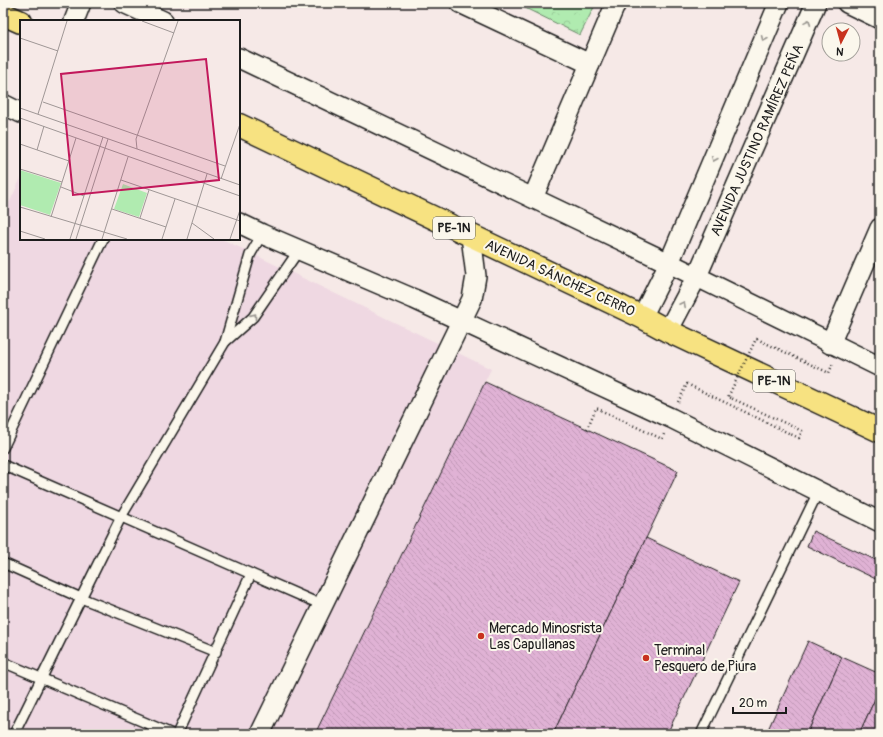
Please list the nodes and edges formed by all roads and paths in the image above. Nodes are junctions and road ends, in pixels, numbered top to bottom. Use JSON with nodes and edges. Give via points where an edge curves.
{"nodes":[{"id":1,"x":81,"y":3,"type":"edge"},
{"id":2,"x":124,"y":3,"type":"edge"},
{"id":3,"x":460,"y":3,"type":"edge"},
{"id":4,"x":616,"y":3,"type":"edge"},
{"id":5,"x":779,"y":3,"type":"edge"},
{"id":6,"x":816,"y":3,"type":"edge"},
{"id":7,"x":847,"y":3,"type":"edge"},
{"id":8,"x":3,"y":14,"type":"edge"},
{"id":9,"x":880,"y":19,"type":"edge"},
{"id":10,"x":74,"y":20,"type":"edge"},
{"id":11,"x":160,"y":20,"type":"edge"},
{"id":12,"x":20,"y":22,"type":"edge"},
{"id":13,"x":240,"y":58,"type":"edge"},
{"id":14,"x":590,"y":64,"type":"junction"},
{"id":15,"x":3,"y":104,"type":"edge"},
{"id":16,"x":20,"y":112,"type":"edge"},
{"id":17,"x":240,"y":125,"type":"edge"},
{"id":18,"x":533,"y":198,"type":"junction"},
{"id":19,"x":240,"y":223,"type":"edge"},
{"id":20,"x":880,"y":228,"type":"edge"},
{"id":21,"x":262,"y":234,"type":"junction"},
{"id":22,"x":471,"y":236,"type":"junction"},
{"id":23,"x":103,"y":240,"type":"edge"},
{"id":24,"x":299,"y":250,"type":"junction"},
{"id":25,"x":669,"y":263,"type":"junction"},
{"id":26,"x":697,"y":276,"type":"junction"},
{"id":27,"x":642,"y":317,"type":"junction"},
{"id":28,"x":462,"y":322,"type":"junction"},
{"id":29,"x":668,"y":331,"type":"junction"},
{"id":30,"x":225,"y":342,"type":"junction"},
{"id":31,"x":828,"y":352,"type":"junction"},
{"id":32,"x":880,"y":367,"type":"edge"},
{"id":33,"x":687,"y":384,"type":"dead end"},
{"id":34,"x":880,"y":431,"type":"edge"},
{"id":35,"x":3,"y":448,"type":"edge"},
{"id":36,"x":3,"y":465,"type":"edge"},
{"id":37,"x":818,"y":492,"type":"junction"},
{"id":38,"x":121,"y":517,"type":"junction"},
{"id":39,"x":880,"y":522,"type":"edge"},
{"id":40,"x":3,"y":563,"type":"edge"},
{"id":41,"x":251,"y":574,"type":"junction"},
{"id":42,"x":81,"y":598,"type":"junction"},
{"id":43,"x":322,"y":605,"type":"junction"},
{"id":44,"x":216,"y":652,"type":"junction"},
{"id":45,"x":3,"y":662,"type":"edge"},
{"id":46,"x":41,"y":678,"type":"junction"},
{"id":47,"x":14,"y":734,"type":"edge"},
{"id":48,"x":172,"y":734,"type":"edge"},
{"id":49,"x":177,"y":734,"type":"edge"},
{"id":50,"x":260,"y":734,"type":"edge"},
{"id":51,"x":701,"y":734,"type":"edge"}],
"edges":[{"from":1,"to":10,"type":"street"},
{"from":2,"to":11,"type":"street"},
{"from":3,"to":14,"type":"street"},
{"from":4,"to":14,"type":"street"},
{"from":5,"to":25,"type":"street","one_way":true},
{"from":26,"to":6,"type":"street","name":"AVENIDA JUSTINO RAMÍREZ PEÑA","one_way":true},
{"from":7,"to":9,"type":"street"},
{"from":8,"to":12,"type":"highway"},
{"from":13,"to":18,"type":"street"},
{"from":14,"to":18,"type":"street"},
{"from":15,"to":16,"type":"street"},
{"from":17,"to":22,"type":"highway","name":"AVENIDA SÁNCHEZ CERRO","number":"PE-1N"},
{"from":18,"to":25,"type":"street"},
{"from":19,"to":21,"type":"street"},
{"from":20,"to":31,"type":"street"},
{"from":21,"to":24,"type":"street"},
{"from":21,"to":30,"type":"lane","via":[[250,255]]},
{"from":22,"to":27,"type":"highway","name":"AVENIDA SÁNCHEZ CERRO","number":"PE-1N"},
{"from":22,"to":28,"type":"street","via":[[476,276],[472,299]]},
{"from":23,"to":35,"type":"lane"},
{"from":24,"to":28,"type":"street"},
{"from":30,"to":24,"type":"lane","one_way":true,"via":[[253,318]]},
{"from":25,"to":26,"type":"street"},
{"from":25,"to":27,"type":"street"},
{"from":29,"to":26,"type":"street","name":"AVENIDA JUSTINO RAMÍREZ PEÑA","one_way":true},
{"from":26,"to":31,"type":"street"},
{"from":27,"to":29,"type":"highway","name":"AVENIDA SÁNCHEZ CERRO","number":"PE-1N"},
{"from":28,"to":37,"type":"street","via":[[671,418]]},
{"from":28,"to":43,"type":"street","via":[[431,380]]},
{"from":29,"to":34,"type":"highway","name":"AVENIDA SÁNCHEZ CERRO","number":"PE-1N"},
{"from":30,"to":38,"type":"lane"},
{"from":31,"to":32,"type":"street"},
{"from":31,"to":33,"type":"path","bridge":true,"via":[[834,363],[829,373],[756,339],[728,397],[802,431],[799,438]]},
{"from":36,"to":38,"type":"lane"},
{"from":37,"to":39,"type":"street"},
{"from":37,"to":51,"type":"lane"},
{"from":38,"to":41,"type":"lane"},
{"from":38,"to":42,"type":"lane"},
{"from":40,"to":42,"type":"lane"},
{"from":41,"to":43,"type":"lane"},
{"from":41,"to":44,"type":"lane"},
{"from":42,"to":44,"type":"lane"},
{"from":42,"to":46,"type":"lane"},
{"from":43,"to":50,"type":"street"},
{"from":44,"to":49,"type":"lane"},
{"from":45,"to":46,"type":"lane"},
{"from":46,"to":47,"type":"lane"},
{"from":46,"to":48,"type":"lane"}]}
